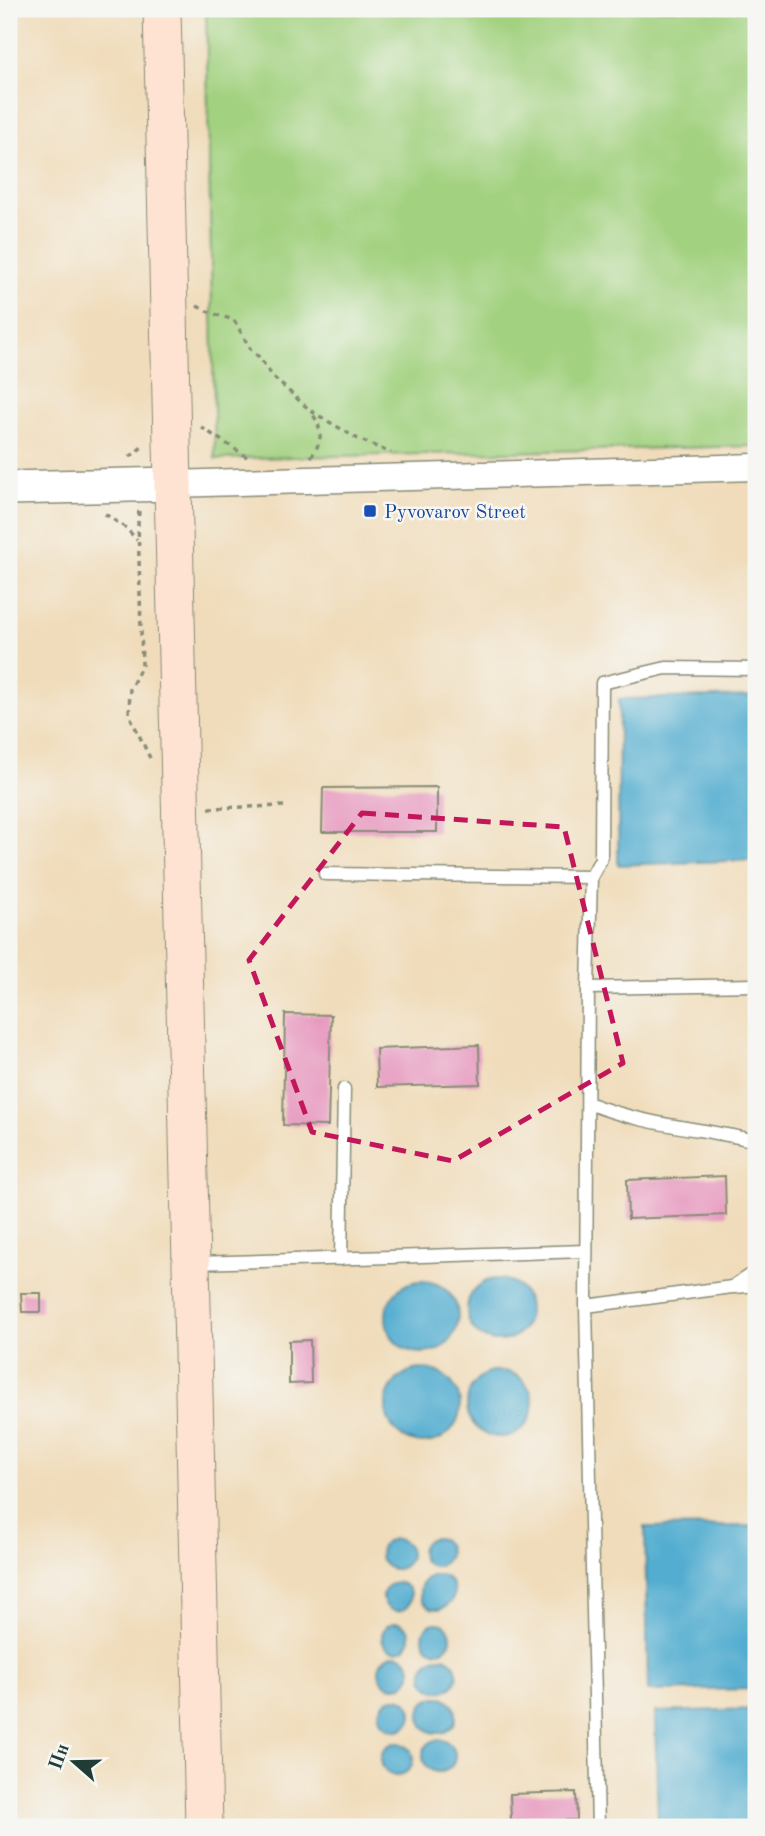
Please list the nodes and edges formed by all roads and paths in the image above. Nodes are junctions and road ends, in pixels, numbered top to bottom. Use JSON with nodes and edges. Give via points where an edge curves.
{"nodes":[{"id":1,"x":162,"y":9,"type":"edge"},
{"id":2,"x":197,"y":306,"type":"dead end"},
{"id":3,"x":311,"y":411,"type":"junction"},
{"id":4,"x":200,"y":425,"type":"dead end"},
{"id":5,"x":756,"y":467,"type":"edge"},
{"id":6,"x":426,"y":477,"type":"junction"},
{"id":7,"x":289,"y":481,"type":"junction"},
{"id":8,"x":172,"y":484,"type":"junction"},
{"id":9,"x":9,"y":488,"type":"edge"},
{"id":10,"x":138,"y":522,"type":"dead end"},
{"id":11,"x":756,"y":669,"type":"edge"},
{"id":12,"x":153,"y":765,"type":"dead end"},
{"id":13,"x":288,"y":806,"type":"dead end"},
{"id":14,"x":209,"y":808,"type":"dead end"},
{"id":15,"x":325,"y":874,"type":"dead end"},
{"id":16,"x":591,"y":877,"type":"junction"},
{"id":17,"x":756,"y":985,"type":"edge"},
{"id":18,"x":588,"y":988,"type":"junction"},
{"id":19,"x":344,"y":1089,"type":"dead end"},
{"id":20,"x":587,"y":1103,"type":"junction"},
{"id":21,"x":756,"y":1141,"type":"edge"},
{"id":22,"x":586,"y":1251,"type":"junction"},
{"id":23,"x":341,"y":1259,"type":"junction"},
{"id":24,"x":191,"y":1263,"type":"junction"},
{"id":25,"x":756,"y":1271,"type":"edge"},
{"id":26,"x":756,"y":1285,"type":"edge"},
{"id":27,"x":732,"y":1287,"type":"junction"},
{"id":28,"x":586,"y":1306,"type":"junction"},
{"id":29,"x":204,"y":1827,"type":"edge"},
{"id":30,"x":598,"y":1827,"type":"edge"}],
"edges":[{"from":1,"to":8,"type":"main road"},
{"from":2,"to":3,"type":"path","via":[[234,320],[273,377]]},
{"from":3,"to":6,"type":"path","via":[[358,439],[413,463]]},
{"from":3,"to":7,"type":"path","via":[[320,426],[320,437],[316,449]]},
{"from":4,"to":7,"type":"path"},
{"from":5,"to":6,"type":"street"},
{"from":6,"to":7,"type":"street"},
{"from":7,"to":8,"type":"street"},
{"from":8,"to":9,"type":"street"},
{"from":8,"to":24,"type":"main road"},
{"from":10,"to":12,"type":"path","via":[[142,665],[130,689],[129,714]]},
{"from":11,"to":16,"type":"lane","via":[[666,668],[602,683],[601,859]]},
{"from":13,"to":14,"type":"path"},
{"from":15,"to":16,"type":"lane"},
{"from":16,"to":18,"type":"lane"},
{"from":17,"to":18,"type":"lane"},
{"from":18,"to":20,"type":"lane"},
{"from":19,"to":23,"type":"lane"},
{"from":20,"to":21,"type":"lane","via":[[655,1123]]},
{"from":20,"to":22,"type":"lane"},
{"from":22,"to":23,"type":"lane"},
{"from":22,"to":28,"type":"lane"},
{"from":23,"to":24,"type":"lane"},
{"from":24,"to":29,"type":"main road"},
{"from":25,"to":27,"type":"lane"},
{"from":26,"to":27,"type":"lane"},
{"from":27,"to":28,"type":"lane"},
{"from":28,"to":30,"type":"lane"}]}
